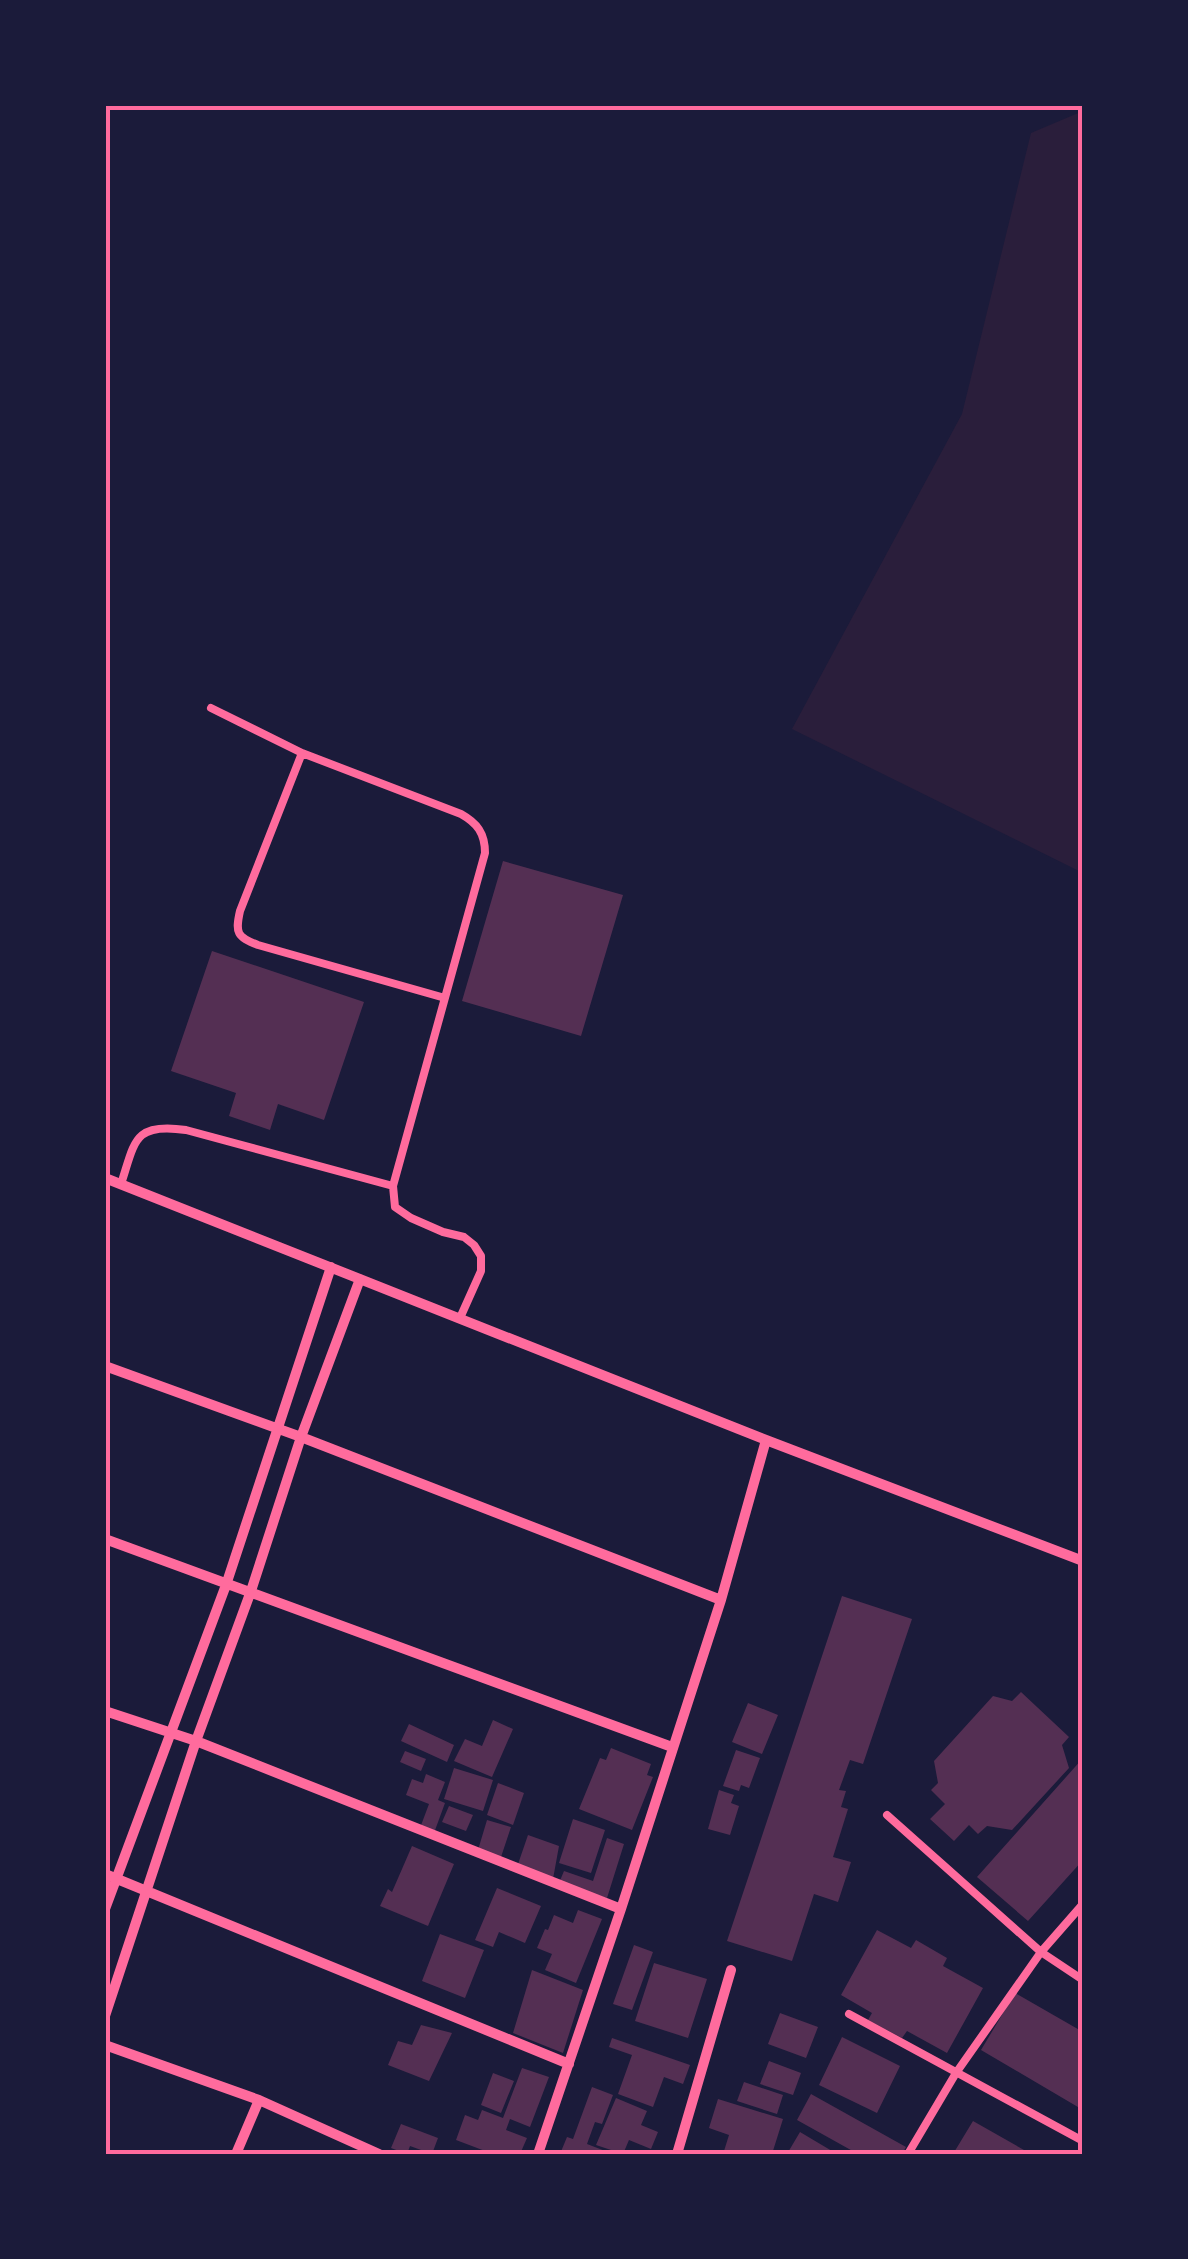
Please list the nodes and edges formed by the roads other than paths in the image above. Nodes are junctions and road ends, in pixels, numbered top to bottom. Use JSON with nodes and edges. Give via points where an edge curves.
{"nodes":[{"id":1,"x":211,"y":708,"type":"dead end"},
{"id":2,"x":302,"y":753,"type":"junction"},
{"id":3,"x":445,"y":998,"type":"junction"},
{"id":4,"x":105,"y":1178,"type":"edge"},
{"id":5,"x":121,"y":1184,"type":"junction"},
{"id":6,"x":393,"y":1186,"type":"junction"},
{"id":7,"x":330,"y":1268,"type":"junction"},
{"id":8,"x":360,"y":1278,"type":"junction"},
{"id":9,"x":460,"y":1318,"type":"junction"},
{"id":10,"x":105,"y":1366,"type":"edge"},
{"id":11,"x":276,"y":1428,"type":"junction"},
{"id":12,"x":301,"y":1436,"type":"junction"},
{"id":13,"x":766,"y":1440,"type":"junction"},
{"id":14,"x":105,"y":1539,"type":"edge"},
{"id":15,"x":1083,"y":1561,"type":"edge"},
{"id":16,"x":226,"y":1585,"type":"junction"},
{"id":17,"x":251,"y":1591,"type":"junction"},
{"id":18,"x":721,"y":1600,"type":"junction"},
{"id":19,"x":105,"y":1711,"type":"edge"},
{"id":20,"x":172,"y":1734,"type":"junction"},
{"id":21,"x":196,"y":1741,"type":"junction"},
{"id":22,"x":672,"y":1746,"type":"junction"},
{"id":23,"x":887,"y":1816,"type":"dead end"},
{"id":24,"x":110,"y":1876,"type":"edge"},
{"id":25,"x":146,"y":1891,"type":"junction"},
{"id":26,"x":1083,"y":1904,"type":"edge"},
{"id":27,"x":105,"y":1909,"type":"edge"},
{"id":28,"x":621,"y":1909,"type":"junction"},
{"id":29,"x":1040,"y":1952,"type":"junction"},
{"id":30,"x":731,"y":1970,"type":"dead end"},
{"id":31,"x":1083,"y":1980,"type":"edge"},
{"id":32,"x":849,"y":2014,"type":"dead end"},
{"id":33,"x":105,"y":2016,"type":"edge"},
{"id":34,"x":105,"y":2046,"type":"edge"},
{"id":35,"x":569,"y":2064,"type":"junction"},
{"id":36,"x":956,"y":2072,"type":"junction"},
{"id":37,"x":259,"y":2100,"type":"junction"},
{"id":38,"x":1083,"y":2140,"type":"edge"},
{"id":39,"x":236,"y":2154,"type":"edge"},
{"id":40,"x":378,"y":2154,"type":"edge"},
{"id":41,"x":538,"y":2154,"type":"edge"},
{"id":42,"x":677,"y":2154,"type":"edge"},
{"id":43,"x":908,"y":2154,"type":"edge"}],
"edges":[{"from":1,"to":2,"type":"lane"},
{"from":2,"to":3,"type":"lane","via":[[461,814],[480,830],[485,853]]},
{"from":2,"to":3,"type":"lane","via":[[240,911],[238,934]]},
{"from":3,"to":6,"type":"lane"},
{"from":4,"to":5,"type":"street"},
{"from":5,"to":6,"type":"lane","via":[[135,1141],[165,1126]]},
{"from":5,"to":7,"type":"street"},
{"from":6,"to":9,"type":"lane","via":[[395,1206],[464,1237],[480,1256],[481,1270]]},
{"from":7,"to":8,"type":"street"},
{"from":7,"to":11,"type":"street"},
{"from":8,"to":9,"type":"street"},
{"from":8,"to":12,"type":"street"},
{"from":9,"to":13,"type":"street"},
{"from":10,"to":11,"type":"street"},
{"from":11,"to":12,"type":"street"},
{"from":11,"to":16,"type":"street"},
{"from":12,"to":17,"type":"street"},
{"from":12,"to":18,"type":"street"},
{"from":13,"to":15,"type":"street"},
{"from":13,"to":18,"type":"street"},
{"from":14,"to":16,"type":"street"},
{"from":16,"to":17,"type":"street"},
{"from":16,"to":20,"type":"street"},
{"from":17,"to":21,"type":"street"},
{"from":17,"to":22,"type":"street"},
{"from":18,"to":22,"type":"street"},
{"from":19,"to":20,"type":"street"},
{"from":20,"to":21,"type":"street"},
{"from":20,"to":24,"type":"street"},
{"from":21,"to":25,"type":"street"},
{"from":21,"to":28,"type":"street"},
{"from":22,"to":28,"type":"street"},
{"from":23,"to":29,"type":"lane"},
{"from":24,"to":25,"type":"street"},
{"from":24,"to":27,"type":"street"},
{"from":25,"to":33,"type":"street"},
{"from":25,"to":35,"type":"street"},
{"from":26,"to":29,"type":"lane"},
{"from":28,"to":35,"type":"street"},
{"from":29,"to":31,"type":"lane"},
{"from":29,"to":36,"type":"lane"},
{"from":30,"to":42,"type":"street"},
{"from":32,"to":36,"type":"lane"},
{"from":34,"to":37,"type":"street"},
{"from":35,"to":41,"type":"street"},
{"from":36,"to":38,"type":"lane"},
{"from":36,"to":43,"type":"lane"},
{"from":37,"to":39,"type":"street"},
{"from":37,"to":40,"type":"street"}]}
